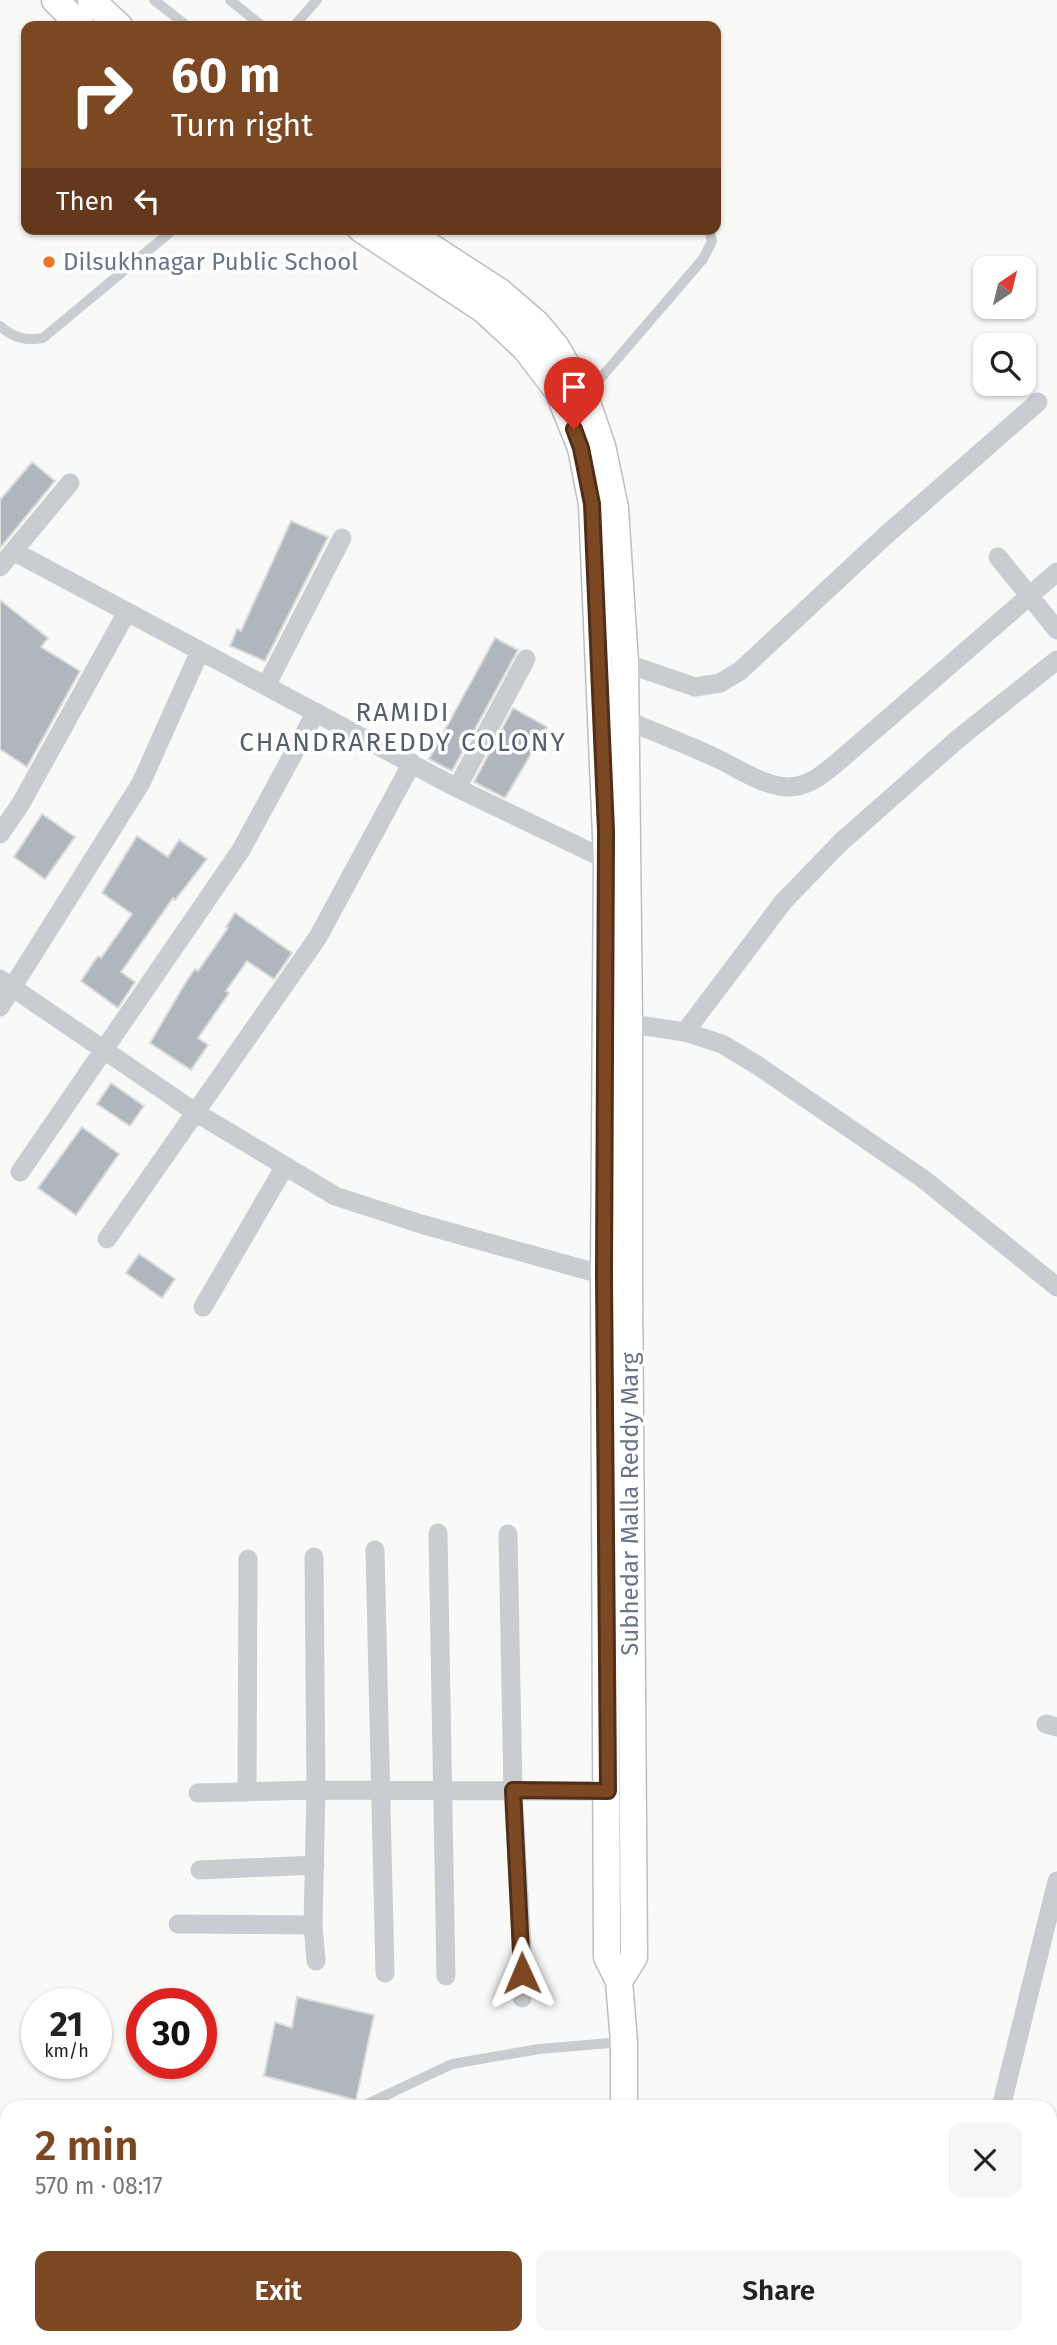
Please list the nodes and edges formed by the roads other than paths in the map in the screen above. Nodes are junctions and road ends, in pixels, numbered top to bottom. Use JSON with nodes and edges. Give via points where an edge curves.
{"nodes":[{"id":1,"x":55,"y":0,"type":"edge"},
{"id":2,"x":92,"y":0,"type":"edge"},
{"id":3,"x":154,"y":0,"type":"edge"},
{"id":4,"x":230,"y":0,"type":"edge"},
{"id":5,"x":317,"y":0,"type":"edge"},
{"id":6,"x":77,"y":21,"type":"edge"},
{"id":7,"x":114,"y":21,"type":"edge"},
{"id":8,"x":181,"y":21,"type":"edge"},
{"id":9,"x":256,"y":21,"type":"edge"},
{"id":10,"x":298,"y":21,"type":"edge"},
{"id":11,"x":167,"y":235,"type":"edge"},
{"id":12,"x":370,"y":235,"type":"edge"},
{"id":13,"x":418,"y":235,"type":"edge"},
{"id":14,"x":710,"y":235,"type":"edge"},
{"id":15,"x":0,"y":326,"type":"edge"},
{"id":16,"x":585,"y":397,"type":"junction"},
{"id":17,"x":1038,"y":402,"type":"dead end"},
{"id":18,"x":71,"y":483,"type":"dead end"},
{"id":19,"x":342,"y":538,"type":"dead end"},
{"id":20,"x":13,"y":551,"type":"junction"},
{"id":21,"x":998,"y":558,"type":"dead end"},
{"id":22,"x":0,"y":567,"type":"edge"},
{"id":23,"x":1057,"y":572,"type":"edge"},
{"id":24,"x":1029,"y":595,"type":"junction"},
{"id":25,"x":127,"y":612,"type":"junction"},
{"id":26,"x":1057,"y":630,"type":"edge"},
{"id":27,"x":200,"y":651,"type":"junction"},
{"id":28,"x":526,"y":659,"type":"dead end"},
{"id":29,"x":1057,"y":660,"type":"edge"},
{"id":30,"x":625,"y":663,"type":"junction"},
{"id":31,"x":266,"y":686,"type":"junction"},
{"id":32,"x":316,"y":712,"type":"junction"},
{"id":33,"x":625,"y":720,"type":"junction"},
{"id":34,"x":412,"y":763,"type":"junction"},
{"id":35,"x":457,"y":788,"type":"junction"},
{"id":36,"x":0,"y":834,"type":"edge"},
{"id":37,"x":607,"y":860,"type":"junction"},
{"id":38,"x":7,"y":983,"type":"edge"},
{"id":39,"x":0,"y":1007,"type":"edge"},
{"id":40,"x":617,"y":1022,"type":"junction"},
{"id":41,"x":685,"y":1032,"type":"junction"},
{"id":42,"x":103,"y":1050,"type":"junction"},
{"id":43,"x":195,"y":1111,"type":"junction"},
{"id":44,"x":285,"y":1166,"type":"junction"},
{"id":45,"x":20,"y":1172,"type":"dead end"},
{"id":46,"x":107,"y":1238,"type":"dead end"},
{"id":47,"x":604,"y":1275,"type":"junction"},
{"id":48,"x":1057,"y":1287,"type":"edge"},
{"id":49,"x":203,"y":1307,"type":"dead end"},
{"id":50,"x":438,"y":1533,"type":"dead end"},
{"id":51,"x":508,"y":1534,"type":"dead end"},
{"id":52,"x":374,"y":1550,"type":"dead end"},
{"id":53,"x":314,"y":1557,"type":"dead end"},
{"id":54,"x":248,"y":1559,"type":"dead end"},
{"id":55,"x":316,"y":1790,"type":"junction"},
{"id":56,"x":513,"y":1790,"type":"junction"},
{"id":57,"x":379,"y":1791,"type":"junction"},
{"id":58,"x":443,"y":1791,"type":"junction"},
{"id":59,"x":608,"y":1791,"type":"junction"},
{"id":60,"x":247,"y":1792,"type":"junction"},
{"id":61,"x":198,"y":1793,"type":"dead end"},
{"id":62,"x":315,"y":1864,"type":"junction"},
{"id":63,"x":200,"y":1870,"type":"dead end"},
{"id":64,"x":1057,"y":1881,"type":"edge"},
{"id":65,"x":178,"y":1924,"type":"dead end"},
{"id":66,"x":313,"y":1925,"type":"junction"},
{"id":67,"x":316,"y":1961,"type":"dead end"},
{"id":68,"x":385,"y":1973,"type":"dead end"},
{"id":69,"x":446,"y":1976,"type":"dead end"},
{"id":70,"x":619,"y":1981,"type":"junction"},
{"id":71,"x":522,"y":1998,"type":"dead end"},
{"id":72,"x":624,"y":2042,"type":"junction"},
{"id":73,"x":376,"y":2100,"type":"edge"},
{"id":74,"x":624,"y":2100,"type":"edge"},
{"id":75,"x":1003,"y":2100,"type":"edge"}],
"edges":[{"from":1,"to":6,"type":"main road"},
{"from":2,"to":7,"type":"main road"},
{"from":3,"to":8,"type":"lane"},
{"from":4,"to":9,"type":"lane"},
{"from":5,"to":10,"type":"lane"},
{"from":11,"to":15,"type":"lane","via":[[43,338],[27,341]]},
{"from":12,"to":37,"type":"main road","via":[[484,310],[525,348],[558,391],[581,448],[592,504]]},
{"from":13,"to":16,"type":"main road","via":[[537,324]]},
{"from":14,"to":16,"type":"lane","via":[[703,259]]},
{"from":16,"to":30,"type":"main road","via":[[602,446],[615,508]]},
{"from":17,"to":30,"type":"street","via":[[740,671],[720,683],[695,687]]},
{"from":18,"to":20,"type":"street"},
{"from":19,"to":31,"type":"street"},
{"from":20,"to":22,"type":"street"},
{"from":20,"to":25,"type":"street"},
{"from":21,"to":24,"type":"street"},
{"from":23,"to":24,"type":"street"},
{"from":24,"to":26,"type":"street"},
{"from":24,"to":33,"type":"street","via":[[807,784],[787,787],[761,780]]},
{"from":25,"to":27,"type":"street"},
{"from":25,"to":36,"type":"street"},
{"from":27,"to":31,"type":"street"},
{"from":27,"to":38,"type":"street","via":[[141,783]]},
{"from":28,"to":35,"type":"street"},
{"from":29,"to":41,"type":"street","via":[[841,842],[783,902]]},
{"from":30,"to":33,"type":"main road"},
{"from":31,"to":32,"type":"street"},
{"from":32,"to":34,"type":"street"},
{"from":32,"to":42,"type":"street","via":[[241,850]]},
{"from":33,"to":40,"type":"main road"},
{"from":34,"to":35,"type":"street"},
{"from":34,"to":43,"type":"street","via":[[318,937]]},
{"from":35,"to":37,"type":"street"},
{"from":37,"to":40,"type":"main road"},
{"from":38,"to":39,"type":"street"},
{"from":38,"to":42,"type":"street"},
{"from":40,"to":41,"type":"street"},
{"from":40,"to":47,"type":"main road","name":"Subhedar Malla Reddy Marg"},
{"from":40,"to":70,"type":"main road","name":"Subhedar Malla Reddy Marg","via":[[628,1282],[634,1957]]},
{"from":41,"to":48,"type":"street","via":[[722,1044],[757,1065],[922,1178]]},
{"from":42,"to":43,"type":"street"},
{"from":42,"to":45,"type":"street"},
{"from":43,"to":44,"type":"street"},
{"from":43,"to":46,"type":"street"},
{"from":44,"to":47,"type":"street","via":[[335,1196]]},
{"from":44,"to":49,"type":"street"},
{"from":47,"to":59,"type":"main road","name":"Subhedar Malla Reddy Marg"},
{"from":50,"to":58,"type":"street"},
{"from":51,"to":56,"type":"street"},
{"from":52,"to":57,"type":"street"},
{"from":53,"to":55,"type":"street"},
{"from":54,"to":60,"type":"street"},
{"from":55,"to":57,"type":"street"},
{"from":55,"to":60,"type":"street"},
{"from":55,"to":62,"type":"street"},
{"from":56,"to":58,"type":"street"},
{"from":56,"to":59,"type":"street"},
{"from":56,"to":71,"type":"street"},
{"from":57,"to":58,"type":"street"},
{"from":57,"to":68,"type":"street"},
{"from":58,"to":69,"type":"street"},
{"from":59,"to":70,"type":"main road","name":"Subhedar Malla Reddy Marg","via":[[607,1957]]},
{"from":60,"to":61,"type":"street"},
{"from":62,"to":63,"type":"street"},
{"from":62,"to":66,"type":"street"},
{"from":64,"to":75,"type":"street"},
{"from":65,"to":66,"type":"street"},
{"from":66,"to":67,"type":"street"},
{"from":70,"to":72,"type":"main road","name":"Subhedar Malla Reddy Marg"},
{"from":72,"to":73,"type":"lane","via":[[539,2049],[452,2064]]},
{"from":72,"to":74,"type":"main road","name":"Subhedar Malla Reddy Marg"}]}
